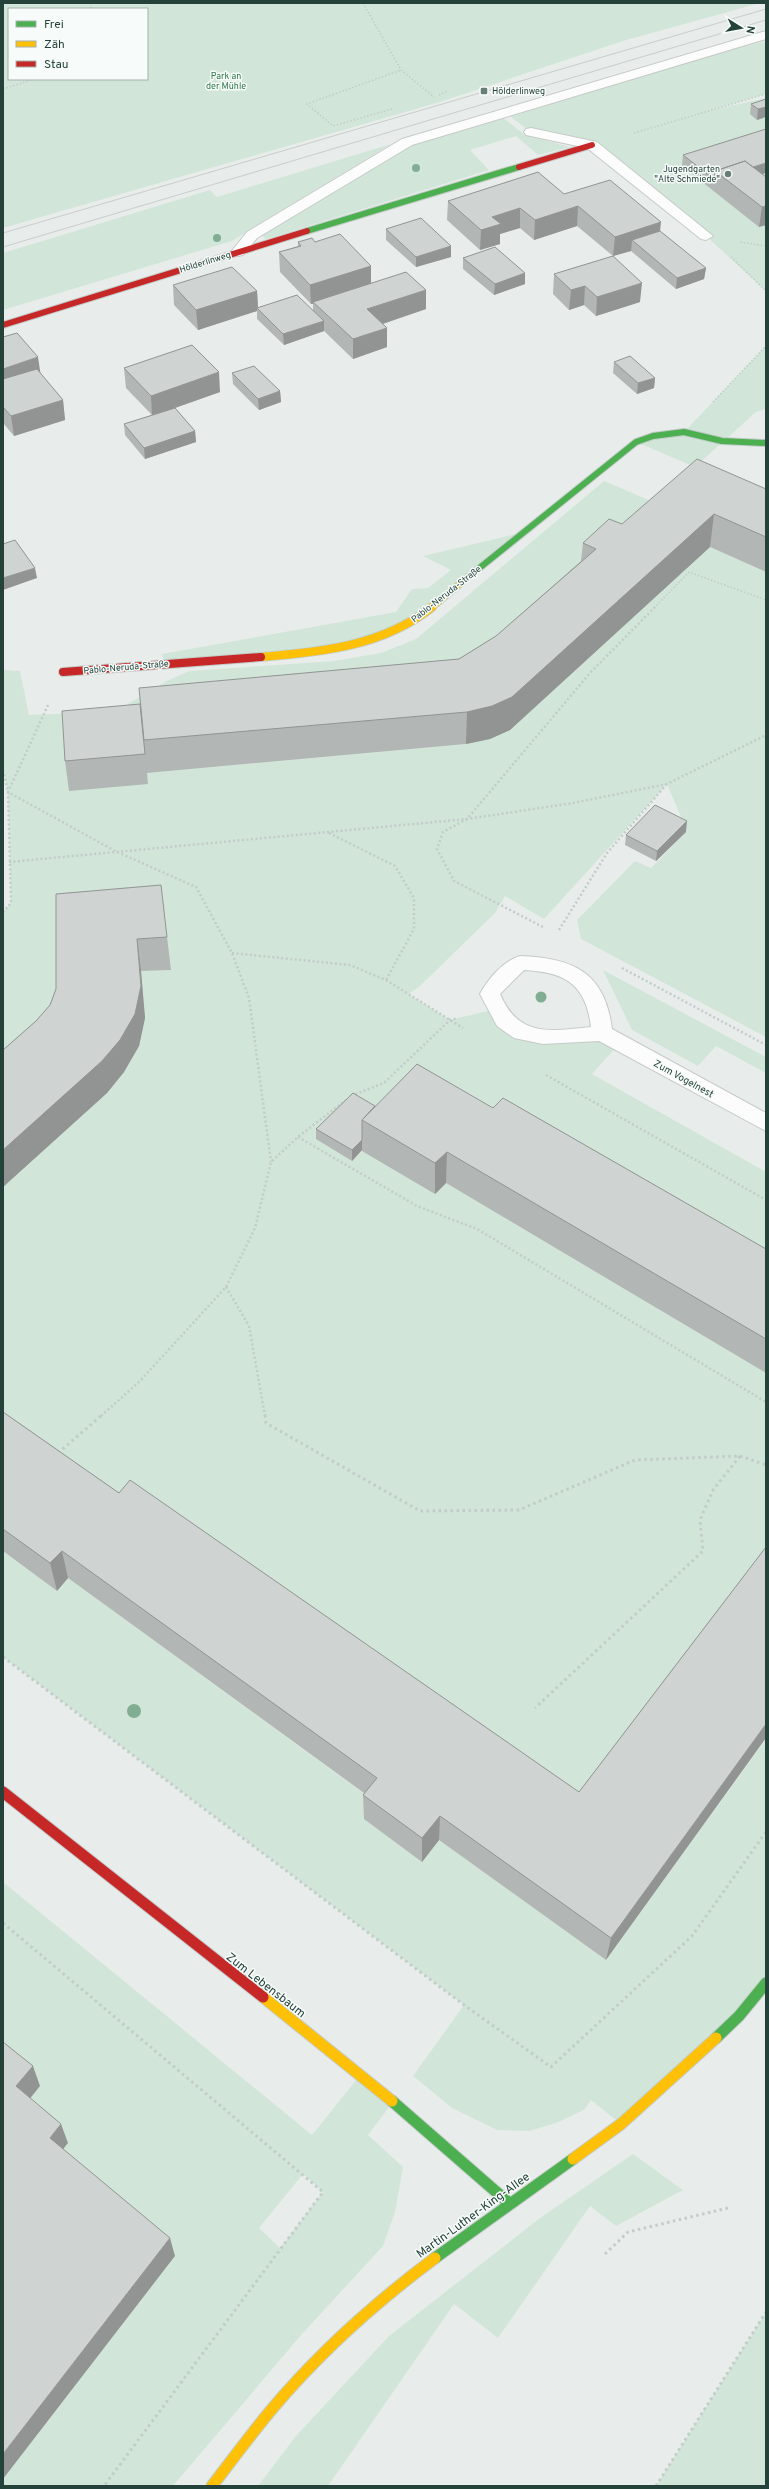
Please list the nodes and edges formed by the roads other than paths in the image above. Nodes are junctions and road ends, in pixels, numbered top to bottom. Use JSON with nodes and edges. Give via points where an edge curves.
{"nodes":[{"id":1,"x":766,"y":35,"type":"edge"},
{"id":2,"x":531,"y":132,"type":"dead end"},
{"id":3,"x":592,"y":145,"type":"junction"},
{"id":4,"x":706,"y":236,"type":"road end"},
{"id":5,"x":238,"y":252,"type":"junction"},
{"id":6,"x":3,"y":325,"type":"edge"},
{"id":7,"x":766,"y":444,"type":"edge"},
{"id":8,"x":62,"y":672,"type":"road end"},
{"id":9,"x":602,"y":1033,"type":"junction"},
{"id":10,"x":766,"y":1123,"type":"edge"},
{"id":11,"x":3,"y":1792,"type":"edge"},
{"id":12,"x":766,"y":1983,"type":"edge"},
{"id":13,"x":509,"y":2203,"type":"junction"},
{"id":14,"x":212,"y":2486,"type":"edge"}],
"edges":[{"from":1,"to":5,"type":"street","via":[[407,142],[252,235]]},
{"from":2,"to":3,"type":"street"},
{"from":3,"to":4,"type":"street"},
{"from":3,"to":5,"type":"street","name":"Hölderlinweg"},
{"from":5,"to":6,"type":"street","name":"Hölderlinweg"},
{"from":7,"to":8,"type":"street","name":"Pablo-Neruda-Straße","via":[[722,442],[684,432],[653,436],[636,442],[414,620],[373,640],[311,652]]},
{"from":9,"to":9,"type":"street","via":[[601,1011],[592,988],[568,971],[542,963],[520,963],[497,983],[490,994],[496,1009],[513,1028],[538,1036]]},
{"from":9,"to":10,"type":"street","name":"Zum Vogelnest"},
{"from":11,"to":13,"type":"street","name":"Zum Lebensbaum","via":[[361,2074]]},
{"from":12,"to":13,"type":"street","name":"Martin-Luther-King-Allee","via":[[733,2021],[621,2124]]},
{"from":13,"to":14,"type":"street","name":"Martin-Luther-King-Allee","via":[[416,2271],[332,2347],[281,2398]]}]}
